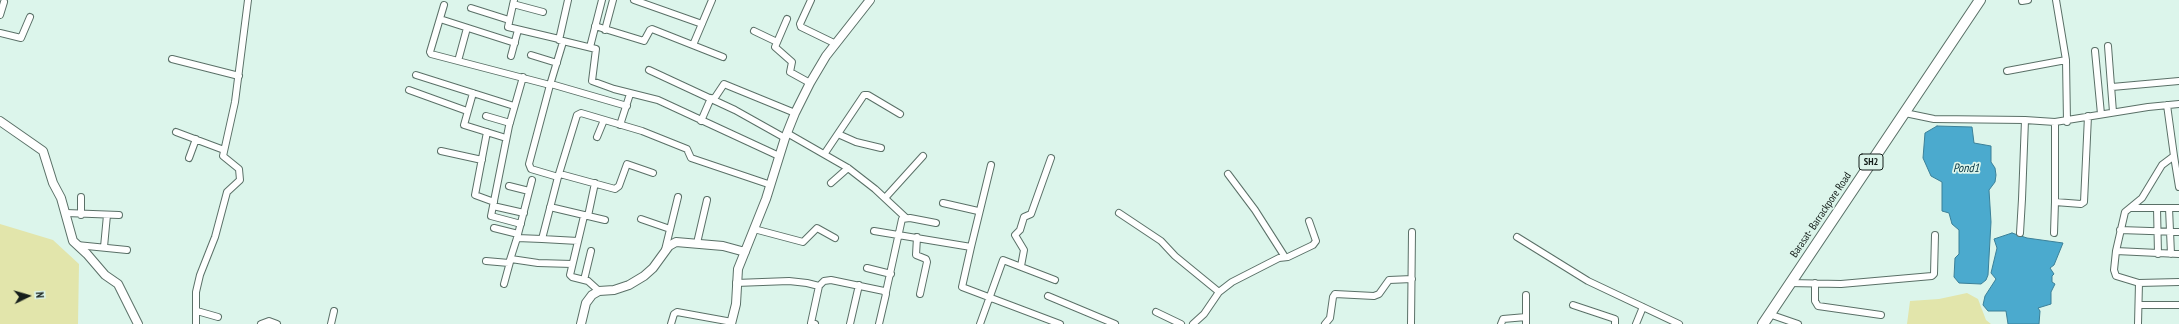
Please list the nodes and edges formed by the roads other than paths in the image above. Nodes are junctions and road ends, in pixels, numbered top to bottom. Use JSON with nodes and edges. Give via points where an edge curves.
{"nodes":[{"id":1,"x":248,"y":0,"type":"edge"},
{"id":2,"x":568,"y":0,"type":"edge"},
{"id":3,"x":602,"y":0,"type":"edge"},
{"id":4,"x":613,"y":0,"type":"edge"},
{"id":5,"x":634,"y":0,"type":"edge"},
{"id":6,"x":712,"y":0,"type":"edge"},
{"id":7,"x":811,"y":0,"type":"edge"},
{"id":8,"x":870,"y":0,"type":"edge"},
{"id":9,"x":1980,"y":0,"type":"edge"},
{"id":10,"x":2056,"y":0,"type":"edge"},
{"id":11,"x":4,"y":2,"type":"dead end"},
{"id":12,"x":513,"y":2,"type":"edge"},
{"id":13,"x":444,"y":5,"type":"dead end"},
{"id":14,"x":471,"y":8,"type":"dead end"},
{"id":15,"x":543,"y":12,"type":"dead end"},
{"id":16,"x":0,"y":16,"type":"edge"},
{"id":17,"x":30,"y":17,"type":"dead end"},
{"id":18,"x":440,"y":19,"type":"junction"},
{"id":19,"x":508,"y":20,"type":"junction"},
{"id":20,"x":786,"y":20,"type":"dead end"},
{"id":21,"x":702,"y":24,"type":"junction"},
{"id":22,"x":595,"y":26,"type":"junction"},
{"id":23,"x":467,"y":28,"type":"junction"},
{"id":24,"x":518,"y":30,"type":"junction"},
{"id":25,"x":605,"y":30,"type":"junction"},
{"id":26,"x":754,"y":31,"type":"dead end"},
{"id":27,"x":0,"y":33,"type":"edge"},
{"id":28,"x":561,"y":41,"type":"junction"},
{"id":29,"x":777,"y":42,"type":"junction"},
{"id":30,"x":515,"y":43,"type":"junction"},
{"id":31,"x":836,"y":44,"type":"junction"},
{"id":32,"x":693,"y":45,"type":"junction"},
{"id":33,"x":2108,"y":46,"type":"dead end"},
{"id":34,"x":590,"y":47,"type":"junction"},
{"id":35,"x":2094,"y":51,"type":"dead end"},
{"id":36,"x":530,"y":55,"type":"dead end"},
{"id":37,"x":512,"y":56,"type":"dead end"},
{"id":38,"x":723,"y":57,"type":"dead end"},
{"id":39,"x":172,"y":59,"type":"dead end"},
{"id":40,"x":2066,"y":60,"type":"junction"},
{"id":41,"x":458,"y":62,"type":"junction"},
{"id":42,"x":557,"y":63,"type":"junction"},
{"id":43,"x":649,"y":70,"type":"dead end"},
{"id":44,"x":2007,"y":72,"type":"dead end"},
{"id":45,"x":416,"y":75,"type":"dead end"},
{"id":46,"x":239,"y":76,"type":"junction"},
{"id":47,"x":523,"y":77,"type":"junction"},
{"id":48,"x":2179,"y":81,"type":"edge"},
{"id":49,"x":810,"y":83,"type":"junction"},
{"id":50,"x":550,"y":84,"type":"junction"},
{"id":51,"x":2112,"y":87,"type":"junction"},
{"id":52,"x":409,"y":90,"type":"dead end"},
{"id":53,"x":473,"y":93,"type":"junction"},
{"id":54,"x":630,"y":94,"type":"junction"},
{"id":55,"x":712,"y":99,"type":"junction"},
{"id":56,"x":2179,"y":104,"type":"edge"},
{"id":57,"x":2166,"y":105,"type":"junction"},
{"id":58,"x":514,"y":106,"type":"junction"},
{"id":59,"x":627,"y":106,"type":"junction"},
{"id":60,"x":467,"y":112,"type":"junction"},
{"id":61,"x":2114,"y":112,"type":"junction"},
{"id":62,"x":795,"y":113,"type":"junction"},
{"id":63,"x":1905,"y":113,"type":"junction"},
{"id":64,"x":900,"y":114,"type":"dead end"},
{"id":65,"x":2101,"y":114,"type":"junction"},
{"id":66,"x":486,"y":116,"type":"dead end"},
{"id":67,"x":2088,"y":116,"type":"junction"},
{"id":68,"x":604,"y":120,"type":"junction"},
{"id":69,"x":2026,"y":120,"type":"junction"},
{"id":70,"x":0,"y":121,"type":"edge"},
{"id":71,"x":701,"y":121,"type":"junction"},
{"id":72,"x":2055,"y":122,"type":"junction"},
{"id":73,"x":2067,"y":122,"type":"junction"},
{"id":74,"x":510,"y":123,"type":"junction"},
{"id":75,"x":620,"y":125,"type":"junction"},
{"id":76,"x":176,"y":132,"type":"dead end"},
{"id":77,"x":487,"y":132,"type":"junction"},
{"id":78,"x":838,"y":134,"type":"junction"},
{"id":79,"x":786,"y":135,"type":"junction"},
{"id":80,"x":598,"y":137,"type":"dead end"},
{"id":81,"x":506,"y":138,"type":"junction"},
{"id":82,"x":196,"y":139,"type":"junction"},
{"id":83,"x":882,"y":148,"type":"dead end"},
{"id":84,"x":224,"y":150,"type":"junction"},
{"id":85,"x":442,"y":151,"type":"dead end"},
{"id":86,"x":825,"y":153,"type":"junction"},
{"id":87,"x":779,"y":156,"type":"junction"},
{"id":88,"x":923,"y":156,"type":"dead end"},
{"id":89,"x":2174,"y":156,"type":"junction"},
{"id":90,"x":189,"y":158,"type":"dead end"},
{"id":91,"x":1051,"y":158,"type":"dead end"},
{"id":92,"x":482,"y":160,"type":"junction"},
{"id":93,"x":991,"y":165,"type":"dead end"},
{"id":94,"x":848,"y":168,"type":"junction"},
{"id":95,"x":653,"y":173,"type":"dead end"},
{"id":96,"x":1228,"y":174,"type":"dead end"},
{"id":97,"x":559,"y":176,"type":"junction"},
{"id":98,"x":532,"y":180,"type":"dead end"},
{"id":99,"x":595,"y":183,"type":"junction"},
{"id":100,"x":832,"y":183,"type":"dead end"},
{"id":101,"x":509,"y":186,"type":"dead end"},
{"id":102,"x":771,"y":186,"type":"junction"},
{"id":103,"x":2179,"y":187,"type":"edge"},
{"id":104,"x":529,"y":191,"type":"junction"},
{"id":105,"x":81,"y":197,"type":"dead end"},
{"id":106,"x":678,"y":197,"type":"dead end"},
{"id":107,"x":885,"y":198,"type":"junction"},
{"id":108,"x":707,"y":200,"type":"dead end"},
{"id":109,"x":943,"y":202,"type":"dead end"},
{"id":110,"x":2055,"y":202,"type":"junction"},
{"id":111,"x":494,"y":204,"type":"junction"},
{"id":112,"x":550,"y":207,"type":"junction"},
{"id":113,"x":2132,"y":208,"type":"junction"},
{"id":114,"x":2157,"y":208,"type":"junction"},
{"id":115,"x":2169,"y":208,"type":"junction"},
{"id":116,"x":2179,"y":208,"type":"edge"},
{"id":117,"x":978,"y":211,"type":"junction"},
{"id":118,"x":524,"y":212,"type":"junction"},
{"id":119,"x":66,"y":213,"type":"junction"},
{"id":120,"x":1119,"y":213,"type":"dead end"},
{"id":121,"x":81,"y":214,"type":"junction"},
{"id":122,"x":107,"y":215,"type":"junction"},
{"id":123,"x":119,"y":215,"type":"dead end"},
{"id":124,"x":586,"y":216,"type":"junction"},
{"id":125,"x":905,"y":217,"type":"junction"},
{"id":126,"x":605,"y":220,"type":"dead end"},
{"id":127,"x":641,"y":220,"type":"dead end"},
{"id":128,"x":1309,"y":221,"type":"dead end"},
{"id":129,"x":521,"y":224,"type":"junction"},
{"id":130,"x":936,"y":224,"type":"dead end"},
{"id":131,"x":494,"y":228,"type":"dead end"},
{"id":132,"x":670,"y":229,"type":"junction"},
{"id":133,"x":754,"y":229,"type":"junction"},
{"id":134,"x":2120,"y":230,"type":"junction"},
{"id":135,"x":874,"y":231,"type":"dead end"},
{"id":136,"x":2158,"y":231,"type":"junction"},
{"id":137,"x":1412,"y":232,"type":"dead end"},
{"id":138,"x":2170,"y":232,"type":"junction"},
{"id":139,"x":2179,"y":232,"type":"edge"},
{"id":140,"x":2020,"y":233,"type":"dead end"},
{"id":141,"x":899,"y":234,"type":"junction"},
{"id":142,"x":2054,"y":234,"type":"dead end"},
{"id":143,"x":1935,"y":235,"type":"dead end"},
{"id":144,"x":518,"y":236,"type":"junction"},
{"id":145,"x":917,"y":237,"type":"junction"},
{"id":146,"x":1517,"y":237,"type":"dead end"},
{"id":147,"x":835,"y":238,"type":"dead end"},
{"id":148,"x":542,"y":239,"type":"junction"},
{"id":149,"x":578,"y":241,"type":"junction"},
{"id":150,"x":697,"y":243,"type":"junction"},
{"id":151,"x":77,"y":245,"type":"junction"},
{"id":152,"x":104,"y":247,"type":"junction"},
{"id":153,"x":971,"y":247,"type":"junction"},
{"id":154,"x":127,"y":250,"type":"dead end"},
{"id":155,"x":591,"y":251,"type":"dead end"},
{"id":156,"x":664,"y":252,"type":"junction"},
{"id":157,"x":745,"y":252,"type":"junction"},
{"id":158,"x":2116,"y":252,"type":"junction"},
{"id":159,"x":2158,"y":254,"type":"junction"},
{"id":160,"x":2171,"y":254,"type":"junction"},
{"id":161,"x":2179,"y":254,"type":"edge"},
{"id":162,"x":1285,"y":257,"type":"junction"},
{"id":163,"x":510,"y":260,"type":"junction"},
{"id":164,"x":486,"y":261,"type":"dead end"},
{"id":165,"x":572,"y":264,"type":"junction"},
{"id":166,"x":1021,"y":266,"type":"junction"},
{"id":167,"x":867,"y":268,"type":"dead end"},
{"id":168,"x":891,"y":274,"type":"junction"},
{"id":169,"x":1412,"y":279,"type":"junction"},
{"id":170,"x":584,"y":280,"type":"junction"},
{"id":171,"x":1055,"y":280,"type":"dead end"},
{"id":172,"x":2179,"y":282,"type":"edge"},
{"id":173,"x":736,"y":283,"type":"junction"},
{"id":174,"x":1789,"y":283,"type":"junction"},
{"id":175,"x":1815,"y":283,"type":"junction"},
{"id":176,"x":2139,"y":283,"type":"junction"},
{"id":177,"x":504,"y":284,"type":"dead end"},
{"id":178,"x":859,"y":285,"type":"junction"},
{"id":179,"x":818,"y":286,"type":"junction"},
{"id":180,"x":599,"y":291,"type":"junction"},
{"id":181,"x":886,"y":292,"type":"junction"},
{"id":182,"x":1219,"y":292,"type":"junction"},
{"id":183,"x":920,"y":294,"type":"dead end"},
{"id":184,"x":1526,"y":295,"type":"dead end"},
{"id":185,"x":1048,"y":296,"type":"dead end"},
{"id":186,"x":989,"y":297,"type":"junction"},
{"id":187,"x":1573,"y":305,"type":"dead end"},
{"id":188,"x":2139,"y":305,"type":"junction"},
{"id":189,"x":2179,"y":305,"type":"edge"},
{"id":190,"x":1643,"y":307,"type":"junction"},
{"id":191,"x":197,"y":310,"type":"junction"},
{"id":192,"x":334,"y":311,"type":"dead end"},
{"id":193,"x":1156,"y":312,"type":"dead end"},
{"id":194,"x":1769,"y":314,"type":"junction"},
{"id":195,"x":1881,"y":315,"type":"dead end"},
{"id":196,"x":1099,"y":317,"type":"junction"},
{"id":197,"x":1526,"y":317,"type":"junction"},
{"id":198,"x":218,"y":318,"type":"dead end"},
{"id":199,"x":1513,"y":321,"type":"edge"},
{"id":200,"x":731,"y":323,"type":"edge"},
{"id":201,"x":813,"y":323,"type":"edge"},
{"id":202,"x":138,"y":324,"type":"edge"},
{"id":203,"x":196,"y":324,"type":"edge"},
{"id":204,"x":261,"y":324,"type":"edge"},
{"id":205,"x":277,"y":324,"type":"edge"},
{"id":206,"x":331,"y":324,"type":"edge"},
{"id":207,"x":581,"y":324,"type":"edge"},
{"id":208,"x":671,"y":324,"type":"edge"},
{"id":209,"x":804,"y":324,"type":"edge"},
{"id":210,"x":850,"y":324,"type":"edge"},
{"id":211,"x":880,"y":324,"type":"edge"},
{"id":212,"x":980,"y":324,"type":"edge"},
{"id":213,"x":1060,"y":324,"type":"edge"},
{"id":214,"x":1096,"y":324,"type":"edge"},
{"id":215,"x":1115,"y":324,"type":"edge"},
{"id":216,"x":1181,"y":324,"type":"edge"},
{"id":217,"x":1193,"y":324,"type":"edge"},
{"id":218,"x":1325,"y":324,"type":"edge"},
{"id":219,"x":1411,"y":324,"type":"edge"},
{"id":220,"x":1501,"y":324,"type":"edge"},
{"id":221,"x":1526,"y":324,"type":"edge"},
{"id":222,"x":1615,"y":324,"type":"edge"},
{"id":223,"x":1636,"y":324,"type":"edge"},
{"id":224,"x":1679,"y":324,"type":"edge"},
{"id":225,"x":1763,"y":324,"type":"edge"},
{"id":226,"x":1798,"y":324,"type":"edge"},
{"id":227,"x":2138,"y":324,"type":"edge"}],
"edges":[{"from":1,"to":46,"type":"street"},
{"from":2,"to":28,"type":"street"},
{"from":3,"to":22,"type":"street"},
{"from":4,"to":25,"type":"street"},
{"from":5,"to":21,"type":"street"},
{"from":6,"to":21,"type":"street"},
{"from":7,"to":31,"type":"street","via":[[800,24]]},
{"from":8,"to":31,"type":"street"},
{"from":9,"to":63,"type":"main road","name":"Barasat- Barrackpore Road","number":"SH2"},
{"from":10,"to":40,"type":"street"},
{"from":11,"to":16,"type":"street"},
{"from":12,"to":15,"type":"street"},
{"from":12,"to":19,"type":"street"},
{"from":13,"to":18,"type":"street"},
{"from":14,"to":19,"type":"street"},
{"from":17,"to":27,"type":"street","via":[[21,38]]},
{"from":18,"to":23,"type":"street"},
{"from":18,"to":41,"type":"street","via":[[430,54]]},
{"from":19,"to":24,"type":"street","via":[[508,27]]},
{"from":20,"to":29,"type":"street"},
{"from":21,"to":32,"type":"street"},
{"from":22,"to":25,"type":"street"},
{"from":22,"to":34,"type":"street"},
{"from":23,"to":30,"type":"street"},
{"from":23,"to":41,"type":"street"},
{"from":24,"to":28,"type":"street"},
{"from":24,"to":30,"type":"street"},
{"from":25,"to":32,"type":"street","via":[[644,41],[652,29]]},
{"from":26,"to":29,"type":"street"},
{"from":28,"to":34,"type":"street"},
{"from":28,"to":42,"type":"street"},
{"from":29,"to":49,"type":"street","via":[[776,49],[793,63],[790,72]]},
{"from":30,"to":37,"type":"street"},
{"from":31,"to":49,"type":"street"},
{"from":32,"to":38,"type":"street"},
{"from":33,"to":51,"type":"street"},
{"from":34,"to":54,"type":"street","via":[[596,51],[592,81]]},
{"from":35,"to":65,"type":"street"},
{"from":36,"to":42,"type":"street"},
{"from":39,"to":46,"type":"street"},
{"from":40,"to":44,"type":"street"},
{"from":40,"to":73,"type":"street"},
{"from":41,"to":47,"type":"street"},
{"from":42,"to":50,"type":"street"},
{"from":43,"to":55,"type":"street"},
{"from":45,"to":53,"type":"street"},
{"from":46,"to":84,"type":"street"},
{"from":47,"to":50,"type":"street"},
{"from":47,"to":58,"type":"street"},
{"from":48,"to":51,"type":"street"},
{"from":49,"to":62,"type":"street"},
{"from":50,"to":59,"type":"street"},
{"from":50,"to":97,"type":"street","via":[[529,164],[531,169]]},
{"from":51,"to":61,"type":"street"},
{"from":52,"to":60,"type":"street"},
{"from":53,"to":58,"type":"street"},
{"from":53,"to":60,"type":"street"},
{"from":54,"to":59,"type":"street"},
{"from":54,"to":71,"type":"street","via":[[655,99]]},
{"from":55,"to":62,"type":"street","via":[[724,84]]},
{"from":55,"to":71,"type":"street"},
{"from":55,"to":79,"type":"street"},
{"from":56,"to":57,"type":"street"},
{"from":57,"to":61,"type":"street"},
{"from":57,"to":89,"type":"street"},
{"from":58,"to":74,"type":"street"},
{"from":59,"to":75,"type":"street"},
{"from":60,"to":77,"type":"street","via":[[464,124]]},
{"from":61,"to":65,"type":"street"},
{"from":62,"to":79,"type":"street"},
{"from":63,"to":69,"type":"street","via":[[1934,119]]},
{"from":63,"to":174,"type":"main road","name":"Barasat- Barrackpore Road","number":"SH2"},
{"from":64,"to":78,"type":"street","via":[[864,94]]},
{"from":65,"to":67,"type":"street"},
{"from":66,"to":74,"type":"street"},
{"from":67,"to":73,"type":"street"},
{"from":67,"to":110,"type":"street","via":[[2084,202]]},
{"from":68,"to":75,"type":"street"},
{"from":68,"to":80,"type":"street"},
{"from":68,"to":97,"type":"street","via":[[581,113],[577,115]]},
{"from":69,"to":72,"type":"street"},
{"from":69,"to":140,"type":"street"},
{"from":70,"to":119,"type":"street","via":[[43,151]]},
{"from":71,"to":87,"type":"street"},
{"from":72,"to":73,"type":"street"},
{"from":72,"to":110,"type":"street"},
{"from":74,"to":81,"type":"street"},
{"from":75,"to":102,"type":"street","via":[[687,149],[691,158]]},
{"from":76,"to":82,"type":"street"},
{"from":77,"to":81,"type":"street"},
{"from":77,"to":92,"type":"street"},
{"from":78,"to":83,"type":"street","via":[[856,142]]},
{"from":78,"to":86,"type":"street"},
{"from":79,"to":86,"type":"street"},
{"from":79,"to":87,"type":"street"},
{"from":81,"to":111,"type":"street"},
{"from":82,"to":84,"type":"street"},
{"from":82,"to":90,"type":"street"},
{"from":84,"to":191,"type":"street","via":[[223,156],[237,167],[240,176],[238,182],[227,192],[197,287]]},
{"from":85,"to":92,"type":"street"},
{"from":86,"to":94,"type":"street"},
{"from":87,"to":102,"type":"street"},
{"from":88,"to":107,"type":"street"},
{"from":89,"to":103,"type":"street"},
{"from":89,"to":113,"type":"street","via":[[2162,165],[2142,198]]},
{"from":91,"to":166,"type":"street","via":[[1031,214],[1024,217],[1020,230],[1015,235],[1024,250]]},
{"from":92,"to":111,"type":"street","via":[[476,196]]},
{"from":93,"to":117,"type":"street"},
{"from":94,"to":100,"type":"street"},
{"from":94,"to":107,"type":"street"},
{"from":95,"to":99,"type":"street","via":[[627,164],[617,188]]},
{"from":96,"to":162,"type":"street"},
{"from":97,"to":99,"type":"street"},
{"from":97,"to":112,"type":"street"},
{"from":98,"to":104,"type":"street"},
{"from":99,"to":124,"type":"street"},
{"from":101,"to":104,"type":"street"},
{"from":102,"to":133,"type":"street"},
{"from":104,"to":118,"type":"street"},
{"from":105,"to":121,"type":"street"},
{"from":106,"to":132,"type":"street"},
{"from":107,"to":125,"type":"street"},
{"from":108,"to":150,"type":"street"},
{"from":109,"to":117,"type":"street"},
{"from":110,"to":142,"type":"street"},
{"from":111,"to":118,"type":"street"},
{"from":111,"to":129,"type":"street","via":[[492,218]]},
{"from":112,"to":124,"type":"street"},
{"from":112,"to":148,"type":"street"},
{"from":113,"to":114,"type":"street"},
{"from":113,"to":134,"type":"street","via":[[2125,212]]},
{"from":114,"to":115,"type":"street"},
{"from":114,"to":136,"type":"street"},
{"from":115,"to":116,"type":"street"},
{"from":115,"to":138,"type":"street"},
{"from":117,"to":153,"type":"street"},
{"from":118,"to":129,"type":"street"},
{"from":119,"to":121,"type":"street"},
{"from":119,"to":151,"type":"street","via":[[71,237]]},
{"from":120,"to":182,"type":"street","via":[[1162,241],[1175,256]]},
{"from":121,"to":122,"type":"street"},
{"from":122,"to":123,"type":"street"},
{"from":122,"to":152,"type":"street"},
{"from":124,"to":126,"type":"street"},
{"from":124,"to":149,"type":"street"},
{"from":125,"to":130,"type":"street"},
{"from":125,"to":141,"type":"street","via":[[902,219]]},
{"from":127,"to":132,"type":"street"},
{"from":128,"to":162,"type":"street","via":[[1315,243]]},
{"from":129,"to":144,"type":"street"},
{"from":131,"to":144,"type":"street"},
{"from":132,"to":156,"type":"street"},
{"from":133,"to":147,"type":"street","via":[[803,242],[817,228]]},
{"from":133,"to":157,"type":"street"},
{"from":134,"to":136,"type":"street"},
{"from":134,"to":158,"type":"street"},
{"from":135,"to":141,"type":"street"},
{"from":136,"to":138,"type":"street"},
{"from":136,"to":159,"type":"street"},
{"from":137,"to":169,"type":"street"},
{"from":138,"to":139,"type":"street"},
{"from":138,"to":160,"type":"street"},
{"from":141,"to":145,"type":"street"},
{"from":141,"to":168,"type":"street"},
{"from":143,"to":175,"type":"street","via":[[1933,276],[1861,283]]},
{"from":144,"to":148,"type":"street"},
{"from":144,"to":163,"type":"street"},
{"from":145,"to":153,"type":"street"},
{"from":145,"to":183,"type":"street","via":[[916,255],[927,260]]},
{"from":146,"to":190,"type":"street","via":[[1572,272]]},
{"from":148,"to":149,"type":"street"},
{"from":149,"to":165,"type":"street"},
{"from":150,"to":156,"type":"street","via":[[676,242]]},
{"from":150,"to":157,"type":"street"},
{"from":151,"to":152,"type":"street"},
{"from":151,"to":202,"type":"street","via":[[105,275],[118,284]]},
{"from":152,"to":154,"type":"street"},
{"from":153,"to":186,"type":"street","via":[[962,287]]},
{"from":155,"to":170,"type":"street"},
{"from":156,"to":180,"type":"street","via":[[653,268],[629,285]]},
{"from":157,"to":173,"type":"street"},
{"from":158,"to":159,"type":"street"},
{"from":158,"to":176,"type":"street","via":[[2116,276]]},
{"from":159,"to":160,"type":"street"},
{"from":160,"to":161,"type":"street"},
{"from":162,"to":182,"type":"street","via":[[1243,276]]},
{"from":163,"to":164,"type":"street"},
{"from":163,"to":165,"type":"street"},
{"from":163,"to":177,"type":"street"},
{"from":165,"to":170,"type":"street","via":[[570,276]]},
{"from":166,"to":171,"type":"street"},
{"from":166,"to":186,"type":"street","via":[[1002,260]]},
{"from":167,"to":168,"type":"street"},
{"from":168,"to":181,"type":"street"},
{"from":169,"to":218,"type":"street","via":[[1389,280],[1379,294],[1374,296],[1335,294],[1330,318]]},
{"from":169,"to":219,"type":"street"},
{"from":170,"to":180,"type":"street","via":[[592,283]]},
{"from":172,"to":176,"type":"street"},
{"from":173,"to":179,"type":"street","via":[[789,281]]},
{"from":173,"to":200,"type":"street","via":[[736,304]]},
{"from":174,"to":175,"type":"street"},
{"from":174,"to":194,"type":"main road","name":"Barasat- Barrackpore Road","number":"SH2"},
{"from":175,"to":195,"type":"street","via":[[1815,301],[1818,306]]},
{"from":176,"to":188,"type":"street"},
{"from":178,"to":179,"type":"street","via":[[827,281]]},
{"from":178,"to":181,"type":"street"},
{"from":178,"to":210,"type":"street"},
{"from":179,"to":201,"type":"street"},
{"from":180,"to":207,"type":"street","via":[[592,294],[586,303]]},
{"from":181,"to":211,"type":"street"},
{"from":182,"to":217,"type":"street","via":[[1208,310]]},
{"from":184,"to":197,"type":"street"},
{"from":185,"to":196,"type":"street"},
{"from":186,"to":212,"type":"street"},
{"from":186,"to":213,"type":"street"},
{"from":187,"to":222,"type":"street","via":[[1615,319]]},
{"from":188,"to":189,"type":"street"},
{"from":188,"to":227,"type":"street"},
{"from":190,"to":223,"type":"street"},
{"from":190,"to":224,"type":"street"},
{"from":191,"to":198,"type":"street"},
{"from":191,"to":203,"type":"street"},
{"from":192,"to":206,"type":"street"},
{"from":193,"to":216,"type":"street"},
{"from":194,"to":225,"type":"main road","name":"Barasat- Barrackpore Road","number":"SH2"},
{"from":194,"to":226,"type":"street"},
{"from":196,"to":214,"type":"street"},
{"from":196,"to":215,"type":"street"},
{"from":197,"to":199,"type":"street"},
{"from":197,"to":221,"type":"street"},
{"from":199,"to":220,"type":"street","via":[[1501,319]]},
{"from":200,"to":208,"type":"street","via":[[677,312]]},
{"from":201,"to":209,"type":"street"},
{"from":204,"to":205,"type":"street","via":[[269,321]]}]}
